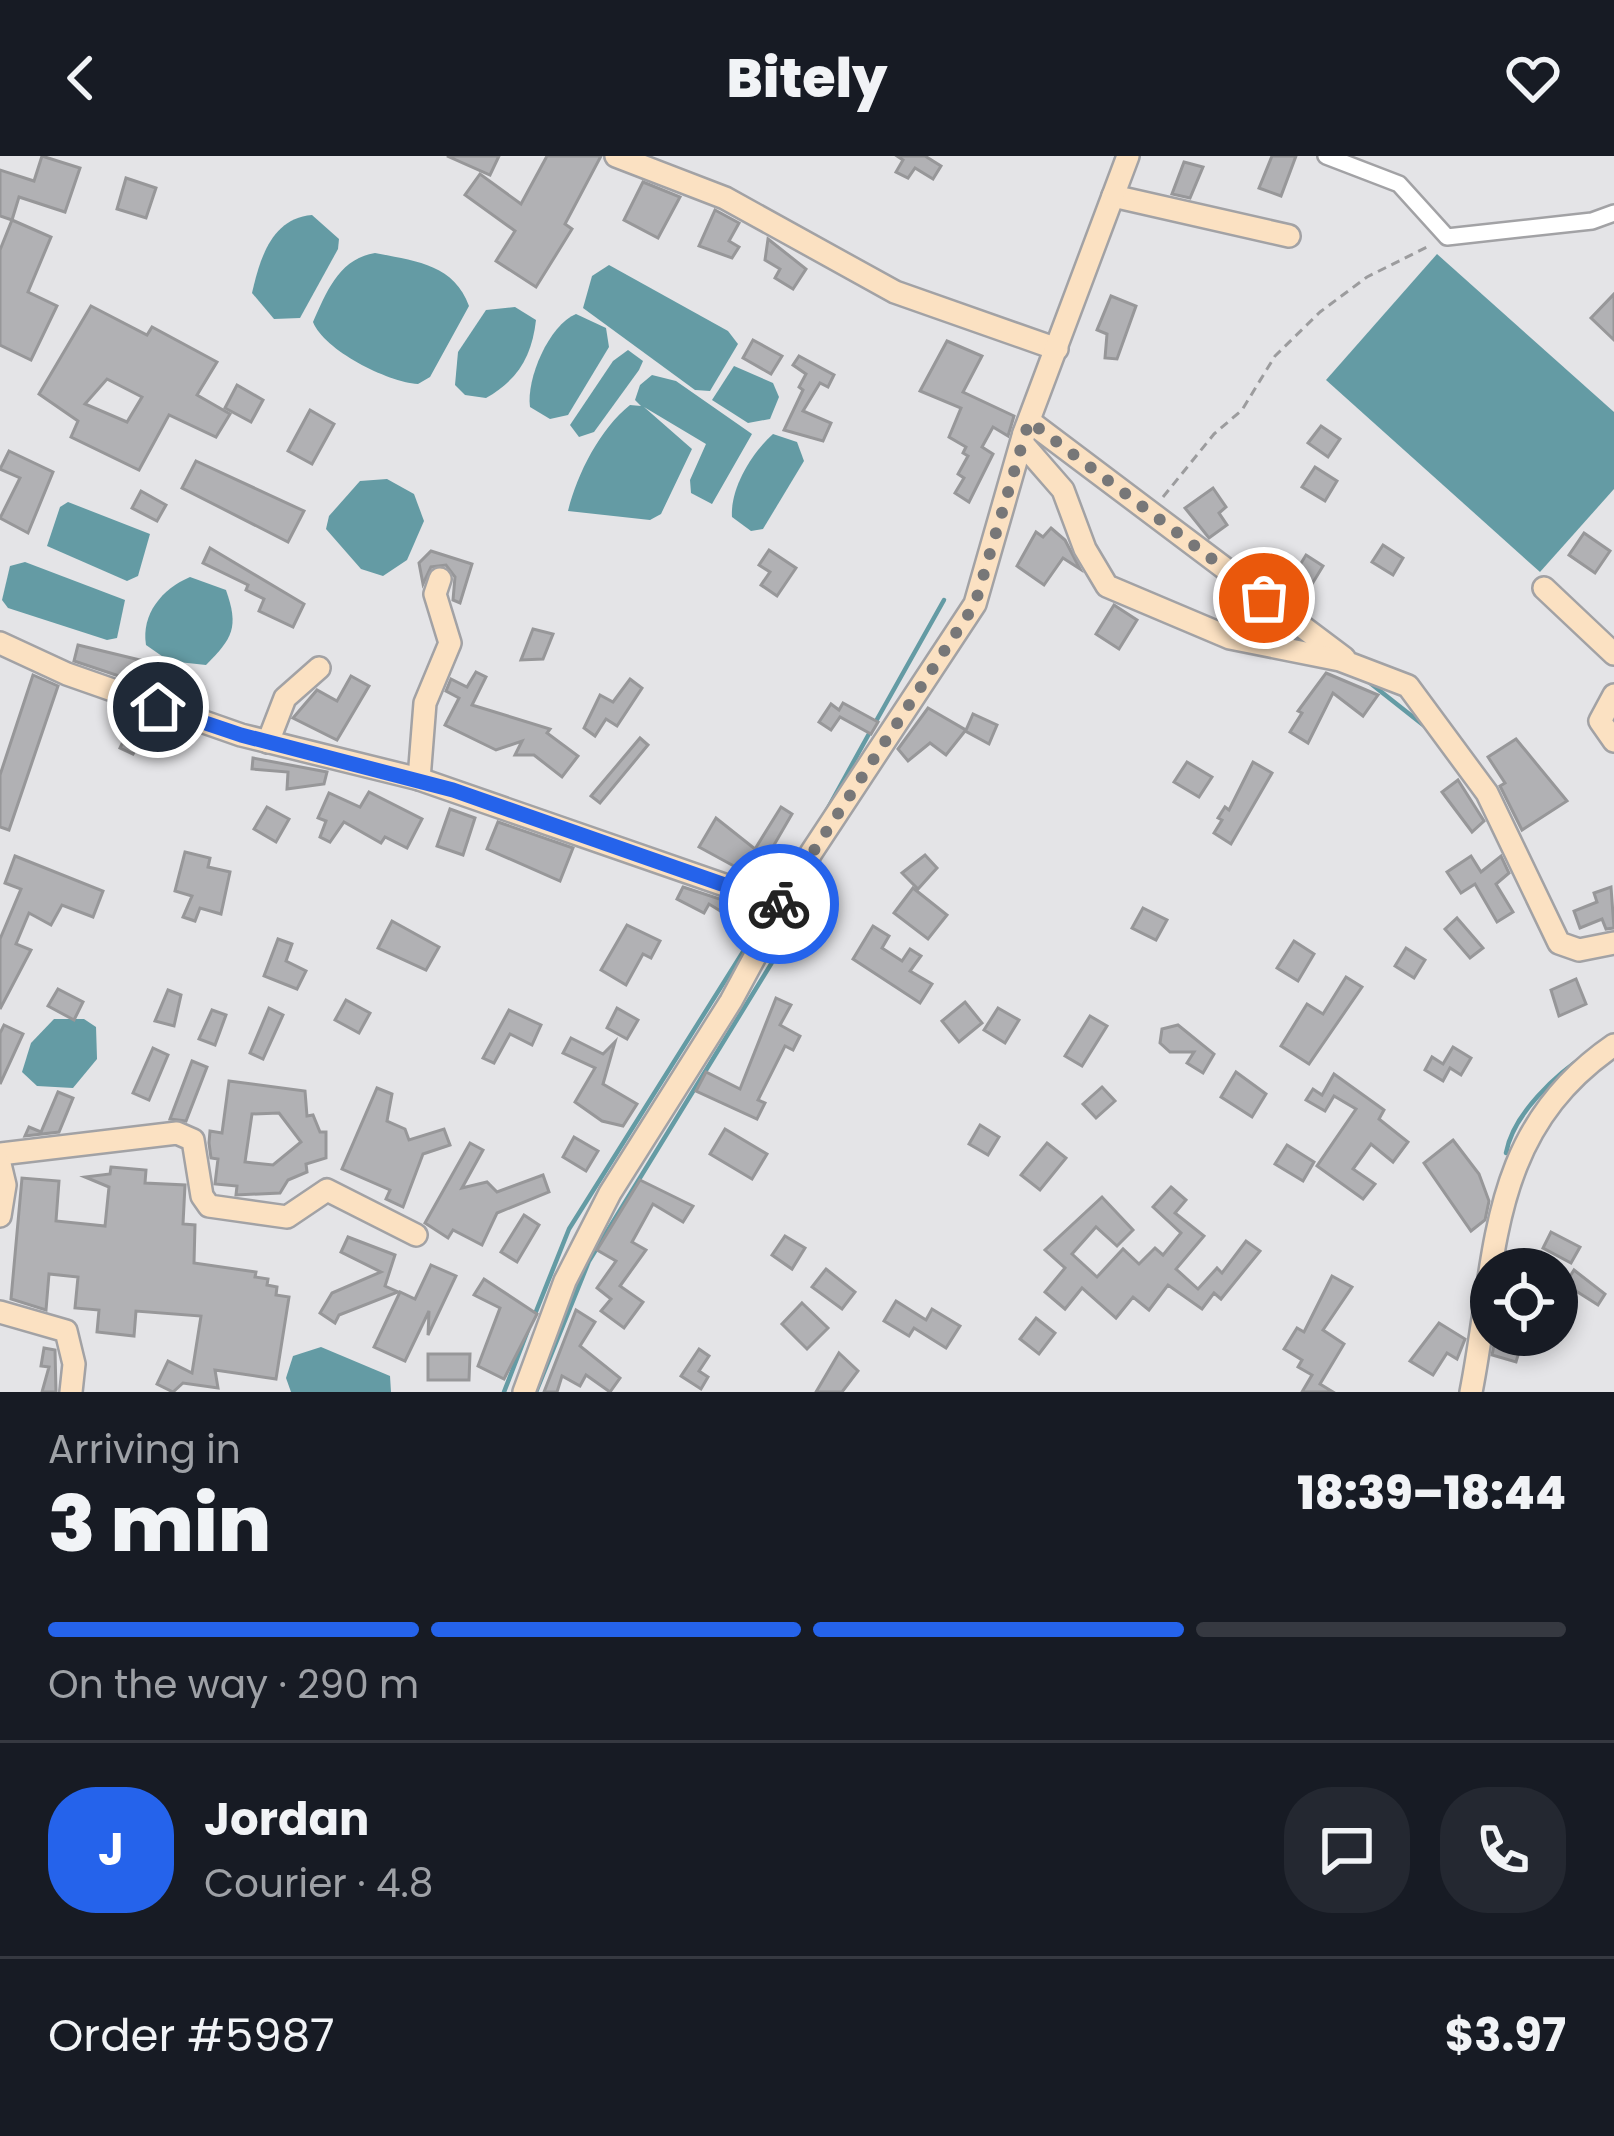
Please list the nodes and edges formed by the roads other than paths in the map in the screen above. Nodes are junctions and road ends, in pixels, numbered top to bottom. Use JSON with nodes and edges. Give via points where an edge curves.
{"nodes":[{"id":1,"x":616,"y":156,"type":"edge"},
{"id":2,"x":1128,"y":156,"type":"edge"},
{"id":3,"x":1326,"y":156,"type":"edge"},
{"id":4,"x":1113,"y":196,"type":"junction"},
{"id":5,"x":1614,"y":213,"type":"edge"},
{"id":6,"x":1289,"y":236,"type":"dead end"},
{"id":7,"x":1058,"y":349,"type":"junction"},
{"id":8,"x":1026,"y":427,"type":"junction"},
{"id":9,"x":440,"y":579,"type":"dead end"},
{"id":10,"x":1544,"y":588,"type":"dead end"},
{"id":11,"x":0,"y":643,"type":"edge"},
{"id":12,"x":1614,"y":654,"type":"edge"},
{"id":13,"x":319,"y":668,"type":"dead end"},
{"id":14,"x":1614,"y":694,"type":"edge"},
{"id":15,"x":1614,"y":741,"type":"edge"},
{"id":16,"x":268,"y":742,"type":"junction"},
{"id":17,"x":1454,"y":742,"type":"junction"},
{"id":18,"x":419,"y":779,"type":"junction"},
{"id":19,"x":782,"y":905,"type":"junction"},
{"id":20,"x":1614,"y":943,"type":"edge"},
{"id":21,"x":1614,"y":1045,"type":"edge"},
{"id":22,"x":0,"y":1154,"type":"edge"},
{"id":23,"x":0,"y":1165,"type":"edge"},
{"id":24,"x":0,"y":1216,"type":"edge"},
{"id":25,"x":416,"y":1235,"type":"dead end"},
{"id":26,"x":0,"y":1312,"type":"edge"},
{"id":27,"x":71,"y":1392,"type":"edge"},
{"id":28,"x":524,"y":1392,"type":"edge"},
{"id":29,"x":1471,"y":1392,"type":"edge"}],
"edges":[{"from":1,"to":7,"type":"street","via":[[724,197],[895,292]]},
{"from":2,"to":4,"type":"street"},
{"from":3,"to":5,"type":"street","via":[[1399,184],[1447,237]]},
{"from":4,"to":6,"type":"street"},
{"from":4,"to":7,"type":"street"},
{"from":7,"to":8,"type":"street"},
{"from":8,"to":17,"type":"street"},
{"from":8,"to":17,"type":"street","via":[[1028,454],[1063,490],[1107,586],[1231,638],[1340,660],[1408,686]]},
{"from":8,"to":19,"type":"street","via":[[975,604]]},
{"from":9,"to":18,"type":"street","via":[[435,594],[449,643],[424,703]]},
{"from":10,"to":12,"type":"street"},
{"from":11,"to":16,"type":"street"},
{"from":13,"to":16,"type":"street","via":[[285,698]]},
{"from":14,"to":15,"type":"street","via":[[1600,721]]},
{"from":16,"to":18,"type":"street"},
{"from":17,"to":20,"type":"street","via":[[1559,943],[1579,950]]},
{"from":18,"to":19,"type":"street"},
{"from":19,"to":28,"type":"street","via":[[601,1210]]},
{"from":21,"to":29,"type":"street","via":[[1571,1074],[1533,1126],[1497,1216]]},
{"from":22,"to":25,"type":"street","via":[[177,1133],[193,1140],[209,1206],[287,1217],[327,1190]]},
{"from":23,"to":24,"type":"street"},
{"from":26,"to":27,"type":"street","via":[[66,1331],[74,1351]]}]}
